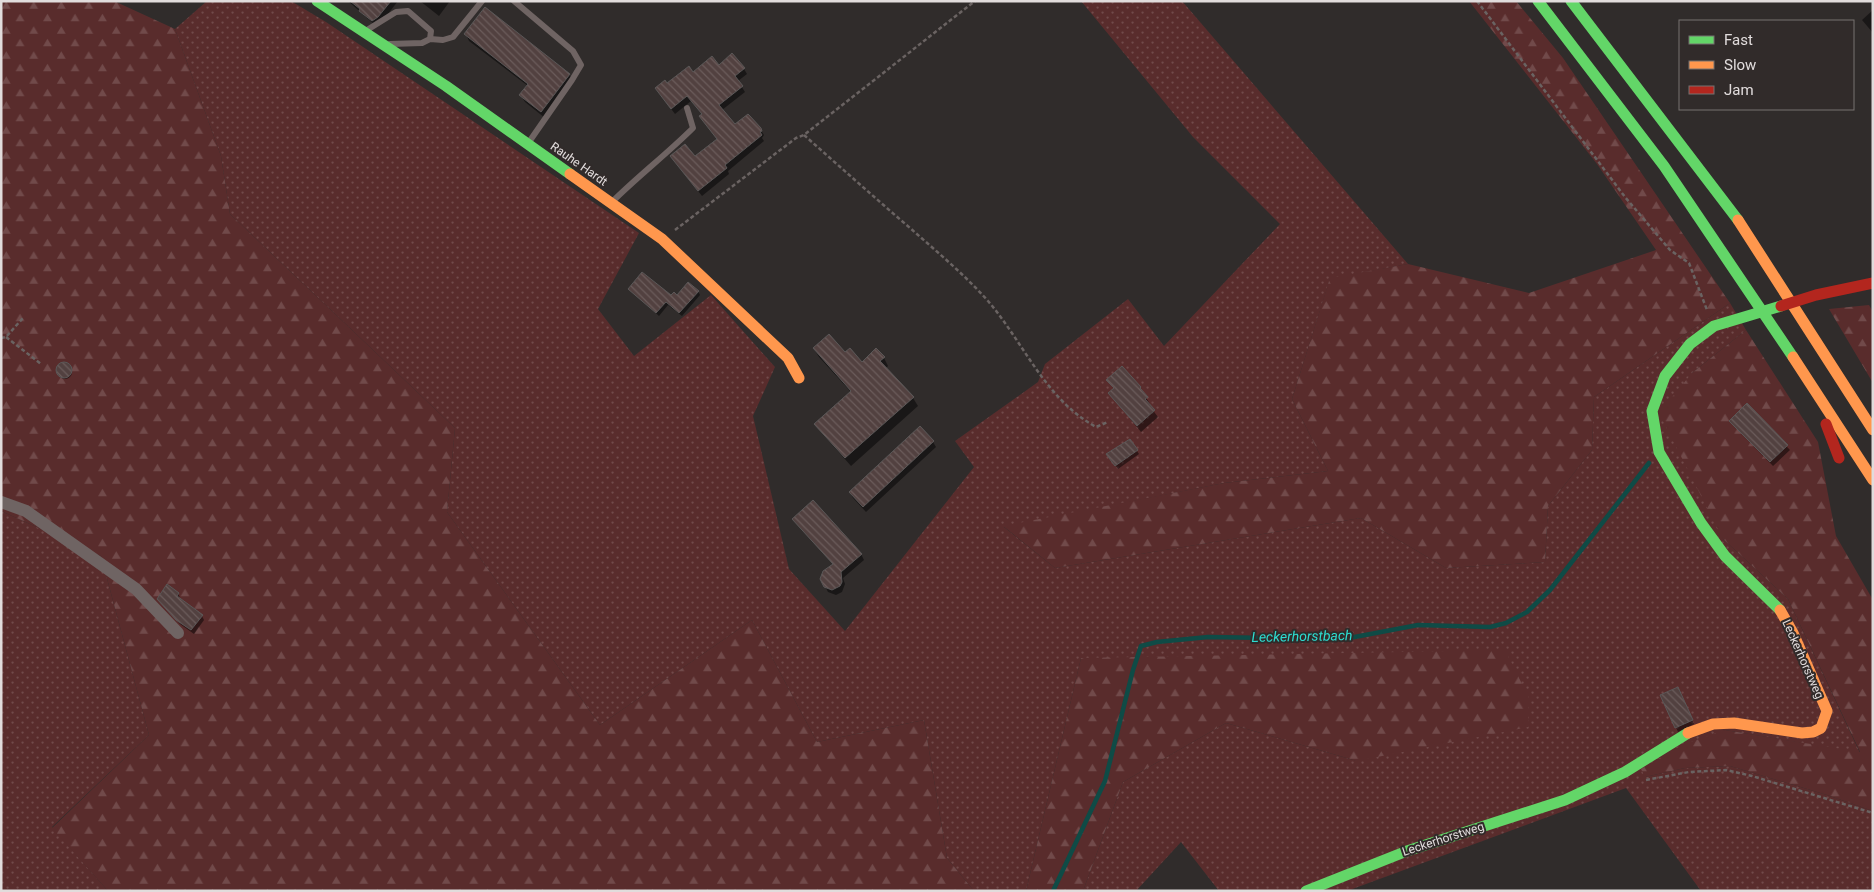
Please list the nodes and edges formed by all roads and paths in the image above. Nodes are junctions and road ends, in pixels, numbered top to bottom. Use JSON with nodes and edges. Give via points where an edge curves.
{"nodes":[{"id":1,"x":317,"y":1,"type":"edge"},
{"id":2,"x":482,"y":1,"type":"edge"},
{"id":3,"x":514,"y":1,"type":"edge"},
{"id":4,"x":975,"y":1,"type":"edge"},
{"id":5,"x":1477,"y":1,"type":"edge"},
{"id":6,"x":1538,"y":1,"type":"edge"},
{"id":7,"x":1571,"y":1,"type":"edge"},
{"id":8,"x":364,"y":32,"type":"junction"},
{"id":9,"x":430,"y":39,"type":"junction"},
{"id":10,"x":382,"y":44,"type":"junction"},
{"id":11,"x":687,"y":108,"type":"dead end"},
{"id":12,"x":804,"y":135,"type":"junction"},
{"id":13,"x":528,"y":144,"type":"junction"},
{"id":14,"x":1721,"y":178,"type":"dead end"},
{"id":15,"x":611,"y":203,"type":"junction"},
{"id":16,"x":1744,"y":229,"type":"junction"},
{"id":17,"x":662,"y":240,"type":"junction"},
{"id":18,"x":1872,"y":285,"type":"edge"},
{"id":19,"x":23,"y":318,"type":"dead end"},
{"id":20,"x":1714,"y":326,"type":"junction"},
{"id":21,"x":6,"y":337,"type":"junction"},
{"id":22,"x":1,"y":338,"type":"edge"},
{"id":23,"x":40,"y":364,"type":"dead end"},
{"id":24,"x":799,"y":378,"type":"dead end"},
{"id":25,"x":1812,"y":387,"type":"junction"},
{"id":26,"x":1108,"y":422,"type":"dead end"},
{"id":27,"x":1873,"y":430,"type":"edge"},
{"id":28,"x":1839,"y":458,"type":"dead end"},
{"id":29,"x":1873,"y":480,"type":"edge"},
{"id":30,"x":1,"y":502,"type":"edge"},
{"id":31,"x":178,"y":633,"type":"dead end"},
{"id":32,"x":1625,"y":772,"type":"junction"},
{"id":33,"x":1873,"y":813,"type":"edge"},
{"id":34,"x":1306,"y":891,"type":"edge"}],
"edges":[{"from":1,"to":8,"type":"main road","name":"Rauhe Hardt"},
{"from":2,"to":9,"type":"lane","via":[[453,37]]},
{"from":3,"to":13,"type":"lane","via":[[573,50],[580,65]]},
{"from":4,"to":12,"type":"path"},
{"from":5,"to":20,"type":"path","via":[[1625,197],[1670,250],[1689,263]]},
{"from":6,"to":25,"type":"main road","via":[[1664,166]]},
{"from":7,"to":16,"type":"main road"},
{"from":8,"to":9,"type":"lane","via":[[396,12],[408,11],[431,31]]},
{"from":8,"to":10,"type":"main road","name":"Rauhe Hardt"},
{"from":9,"to":10,"type":"lane","via":[[422,43]]},
{"from":10,"to":13,"type":"main road","name":"Rauhe Hardt"},
{"from":11,"to":15,"type":"lane","via":[[693,128]]},
{"from":12,"to":17,"type":"path"},
{"from":12,"to":26,"type":"path","via":[[941,255],[987,300],[1043,381],[1069,407],[1096,427]]},
{"from":13,"to":15,"type":"main road","name":"Rauhe Hardt"},
{"from":14,"to":16,"type":"main road"},
{"from":15,"to":17,"type":"main road","name":"Rauhe Hardt"},
{"from":16,"to":27,"type":"main road"},
{"from":17,"to":24,"type":"main road","name":"Rauhe Hardt","via":[[788,358]]},
{"from":18,"to":20,"type":"main road","name":"Leckerhorstweg","via":[[1816,295]]},
{"from":19,"to":21,"type":"path"},
{"from":20,"to":32,"type":"main road","name":"Leckerhorstweg","via":[[1690,344],[1664,376],[1652,411],[1660,452],[1701,523],[1725,556],[1778,606],[1826,711],[1821,728],[1813,732],[1734,723],[1713,724],[1689,733]]},
{"from":21,"to":22,"type":"path"},
{"from":21,"to":23,"type":"path"},
{"from":25,"to":28,"type":"main road"},
{"from":25,"to":29,"type":"main road"},
{"from":30,"to":31,"type":"street","via":[[26,511],[136,589]]},
{"from":32,"to":33,"type":"path","via":[[1640,781],[1688,772],[1726,770]]},
{"from":32,"to":34,"type":"main road","name":"Leckerhorstweg","via":[[1565,800],[1407,851]]}]}
